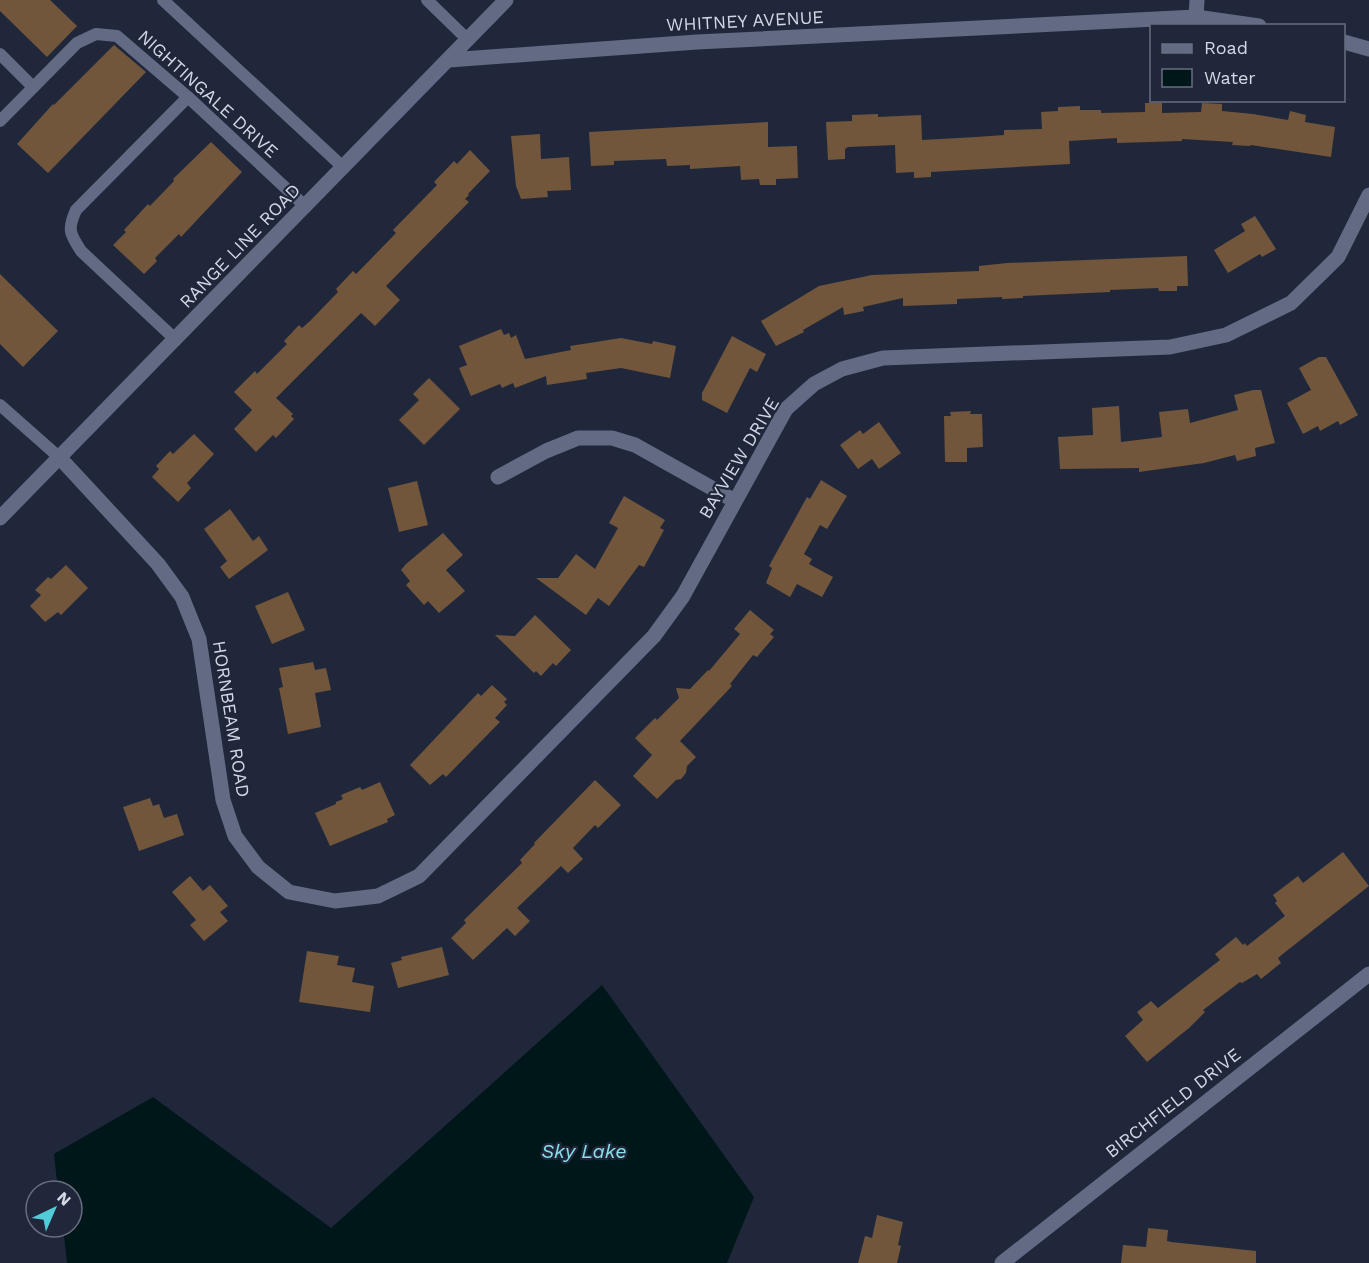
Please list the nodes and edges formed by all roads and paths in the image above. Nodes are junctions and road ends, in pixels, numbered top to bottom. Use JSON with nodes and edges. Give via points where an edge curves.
{"nodes":[{"id":1,"x":163,"y":0,"type":"edge"},
{"id":2,"x":427,"y":0,"type":"edge"},
{"id":3,"x":506,"y":0,"type":"edge"},
{"id":4,"x":1197,"y":0,"type":"edge"},
{"id":5,"x":1196,"y":17,"type":"junction"},
{"id":6,"x":1245,"y":24,"type":"edge"},
{"id":7,"x":468,"y":40,"type":"junction"},
{"id":8,"x":1345,"y":42,"type":"edge"},
{"id":9,"x":1369,"y":49,"type":"edge"},
{"id":10,"x":0,"y":54,"type":"edge"},
{"id":11,"x":449,"y":60,"type":"junction"},
{"id":12,"x":33,"y":87,"type":"junction"},
{"id":13,"x":188,"y":97,"type":"junction"},
{"id":14,"x":0,"y":120,"type":"edge"},
{"id":15,"x":344,"y":168,"type":"junction"},
{"id":16,"x":1369,"y":195,"type":"edge"},
{"id":17,"x":306,"y":207,"type":"junction"},
{"id":18,"x":176,"y":340,"type":"junction"},
{"id":19,"x":0,"y":405,"type":"edge"},
{"id":20,"x":60,"y":458,"type":"junction"},
{"id":21,"x":498,"y":477,"type":"dead end"},
{"id":22,"x":735,"y":501,"type":"junction"},
{"id":23,"x":0,"y":518,"type":"edge"},
{"id":24,"x":335,"y":901,"type":"joint"},
{"id":25,"x":1368,"y":976,"type":"edge"},
{"id":26,"x":1002,"y":1263,"type":"edge"}],
"edges":[{"from":1,"to":15,"type":"lane"},
{"from":2,"to":7,"type":"lane"},
{"from":3,"to":7,"type":"street","name":"RANGE LINE ROAD"},
{"from":4,"to":5,"type":"street"},
{"from":5,"to":6,"type":"street","name":"WHITNEY AVENUE"},
{"from":5,"to":11,"type":"street","name":"WHITNEY AVENUE","via":[[697,42]]},
{"from":7,"to":11,"type":"street","name":"RANGE LINE ROAD"},
{"from":8,"to":9,"type":"street"},
{"from":10,"to":12,"type":"lane"},
{"from":11,"to":15,"type":"street","name":"RANGE LINE ROAD"},
{"from":12,"to":13,"type":"lane","name":"NIGHTINGALE DRIVE","via":[[77,43],[96,34],[117,36]]},
{"from":12,"to":14,"type":"lane","name":"NIGHTINGALE DRIVE"},
{"from":13,"to":17,"type":"lane","name":"NIGHTINGALE DRIVE"},
{"from":13,"to":18,"type":"lane","via":[[76,210],[70,224],[71,236],[81,251]]},
{"from":15,"to":17,"type":"street","name":"RANGE LINE ROAD"},
{"from":16,"to":22,"type":"street","name":"BAYVIEW DRIVE","via":[[1338,257],[1291,303],[1226,334],[1170,347],[883,358],[842,369],[814,384],[786,409]]},
{"from":17,"to":18,"type":"street","name":"RANGE LINE ROAD"},
{"from":18,"to":20,"type":"street","name":"RANGE LINE ROAD"},
{"from":19,"to":20,"type":"lane"},
{"from":20,"to":23,"type":"street","name":"RANGE LINE ROAD"},
{"from":20,"to":24,"type":"street","name":"HORNBEAM ROAD","via":[[158,564],[182,597],[199,639],[223,800],[235,836],[258,867],[289,892]]},
{"from":21,"to":22,"type":"street","via":[[578,438],[612,438],[635,445]]},
{"from":22,"to":24,"type":"street","name":"BAYVIEW DRIVE","via":[[683,596],[654,636],[419,876],[378,896]]},
{"from":25,"to":26,"type":"street","name":"BIRCHFIELD DRIVE"}]}
